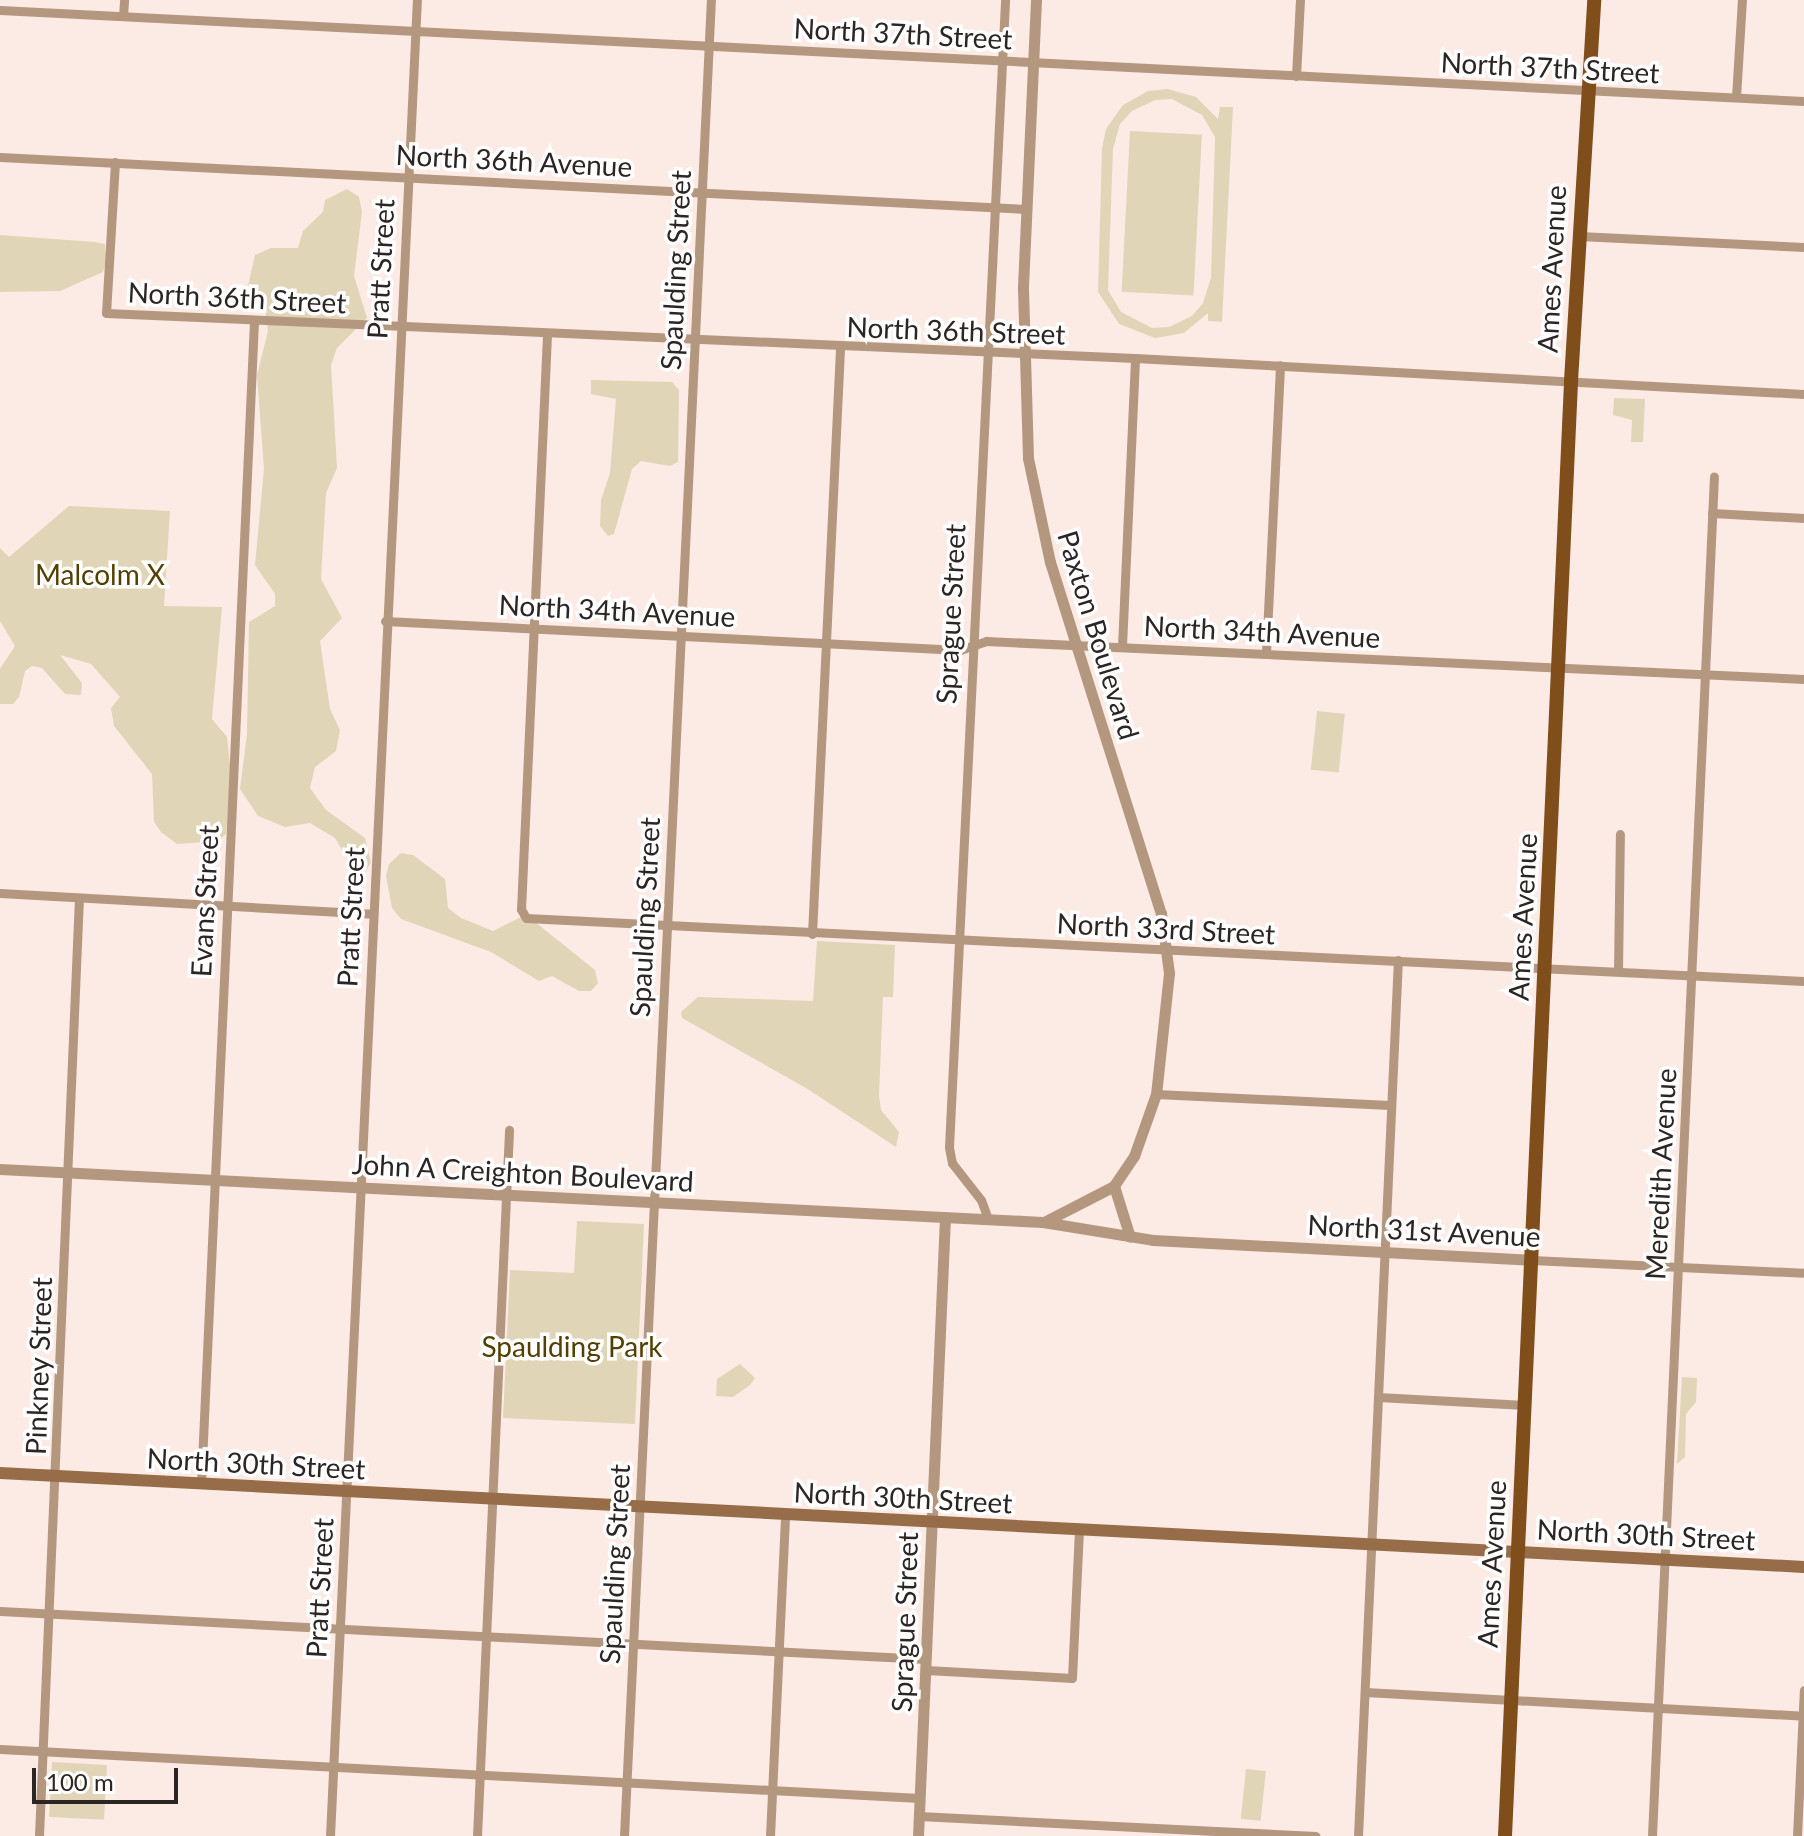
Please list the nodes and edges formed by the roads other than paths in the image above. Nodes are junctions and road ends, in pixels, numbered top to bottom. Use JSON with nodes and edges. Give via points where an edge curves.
{"nodes":[{"id":1,"x":124,"y":0,"type":"edge"},
{"id":2,"x":417,"y":0,"type":"edge"},
{"id":3,"x":711,"y":0,"type":"edge"},
{"id":4,"x":1005,"y":0,"type":"edge"},
{"id":5,"x":1036,"y":0,"type":"edge"},
{"id":6,"x":1300,"y":0,"type":"edge"},
{"id":7,"x":1594,"y":0,"type":"edge"},
{"id":8,"x":1742,"y":0,"type":"edge"},
{"id":9,"x":0,"y":10,"type":"edge"},
{"id":10,"x":123,"y":16,"type":"junction"},
{"id":11,"x":415,"y":30,"type":"junction"},
{"id":12,"x":708,"y":45,"type":"junction"},
{"id":13,"x":1002,"y":60,"type":"junction"},
{"id":14,"x":1032,"y":62,"type":"junction"},
{"id":15,"x":1296,"y":76,"type":"junction"},
{"id":16,"x":1588,"y":91,"type":"junction"},
{"id":17,"x":1736,"y":97,"type":"junction"},
{"id":18,"x":1804,"y":101,"type":"edge"},
{"id":19,"x":0,"y":157,"type":"edge"},
{"id":20,"x":115,"y":162,"type":"junction"},
{"id":21,"x":407,"y":177,"type":"junction"},
{"id":22,"x":700,"y":192,"type":"junction"},
{"id":23,"x":993,"y":207,"type":"junction"},
{"id":24,"x":1025,"y":209,"type":"junction"},
{"id":25,"x":1579,"y":236,"type":"junction"},
{"id":26,"x":1804,"y":247,"type":"edge"},
{"id":27,"x":254,"y":320,"type":"junction"},
{"id":28,"x":398,"y":328,"type":"junction"},
{"id":29,"x":547,"y":335,"type":"junction"},
{"id":30,"x":692,"y":341,"type":"junction"},
{"id":31,"x":840,"y":348,"type":"junction"},
{"id":32,"x":1022,"y":353,"type":"junction"},
{"id":33,"x":986,"y":354,"type":"junction"},
{"id":34,"x":1135,"y":358,"type":"junction"},
{"id":35,"x":1280,"y":365,"type":"junction"},
{"id":36,"x":1571,"y":381,"type":"junction"},
{"id":37,"x":1804,"y":394,"type":"edge"},
{"id":38,"x":1714,"y":476,"type":"dead end"},
{"id":39,"x":1712,"y":513,"type":"junction"},
{"id":40,"x":1804,"y":518,"type":"edge"},
{"id":41,"x":385,"y":621,"type":"junction"},
{"id":42,"x":533,"y":628,"type":"junction"},
{"id":43,"x":680,"y":636,"type":"junction"},
{"id":44,"x":826,"y":643,"type":"junction"},
{"id":45,"x":1076,"y":644,"type":"junction"},
{"id":46,"x":973,"y":645,"type":"junction"},
{"id":47,"x":1122,"y":646,"type":"junction"},
{"id":48,"x":1266,"y":653,"type":"junction"},
{"id":49,"x":1559,"y":668,"type":"junction"},
{"id":50,"x":1704,"y":674,"type":"junction"},
{"id":51,"x":1804,"y":679,"type":"edge"},
{"id":52,"x":1620,"y":834,"type":"dead end"},
{"id":53,"x":0,"y":893,"type":"edge"},
{"id":54,"x":79,"y":898,"type":"junction"},
{"id":55,"x":226,"y":905,"type":"junction"},
{"id":56,"x":372,"y":914,"type":"junction"},
{"id":57,"x":666,"y":926,"type":"junction"},
{"id":58,"x":812,"y":934,"type":"junction"},
{"id":59,"x":959,"y":941,"type":"junction"},
{"id":60,"x":1168,"y":949,"type":"junction"},
{"id":61,"x":1398,"y":960,"type":"junction"},
{"id":62,"x":1546,"y":968,"type":"junction"},
{"id":63,"x":1618,"y":971,"type":"junction"},
{"id":64,"x":1691,"y":975,"type":"junction"},
{"id":65,"x":1804,"y":981,"type":"edge"},
{"id":66,"x":1156,"y":1094,"type":"junction"},
{"id":67,"x":1390,"y":1105,"type":"junction"},
{"id":68,"x":509,"y":1130,"type":"dead end"},
{"id":69,"x":0,"y":1169,"type":"edge"},
{"id":70,"x":68,"y":1173,"type":"junction"},
{"id":71,"x":214,"y":1180,"type":"junction"},
{"id":72,"x":1114,"y":1186,"type":"junction"},
{"id":73,"x":360,"y":1188,"type":"junction"},
{"id":74,"x":506,"y":1195,"type":"junction"},
{"id":75,"x":653,"y":1202,"type":"junction"},
{"id":76,"x":945,"y":1218,"type":"junction"},
{"id":77,"x":988,"y":1219,"type":"junction"},
{"id":78,"x":1043,"y":1222,"type":"junction"},
{"id":79,"x":1130,"y":1237,"type":"junction"},
{"id":80,"x":1384,"y":1252,"type":"junction"},
{"id":81,"x":1532,"y":1260,"type":"junction"},
{"id":82,"x":1678,"y":1267,"type":"junction"},
{"id":83,"x":1804,"y":1273,"type":"edge"},
{"id":84,"x":1378,"y":1397,"type":"junction"},
{"id":85,"x":1525,"y":1405,"type":"junction"},
{"id":86,"x":0,"y":1473,"type":"edge"},
{"id":87,"x":55,"y":1476,"type":"junction"},
{"id":88,"x":201,"y":1484,"type":"junction"},
{"id":89,"x":346,"y":1492,"type":"junction"},
{"id":90,"x":492,"y":1499,"type":"junction"},
{"id":91,"x":639,"y":1507,"type":"junction"},
{"id":92,"x":785,"y":1515,"type":"junction"},
{"id":93,"x":932,"y":1522,"type":"junction"},
{"id":94,"x":1079,"y":1530,"type":"junction"},
{"id":95,"x":1372,"y":1544,"type":"junction"},
{"id":96,"x":1518,"y":1552,"type":"junction"},
{"id":97,"x":1665,"y":1559,"type":"junction"},
{"id":98,"x":1804,"y":1567,"type":"edge"},
{"id":99,"x":0,"y":1611,"type":"edge"},
{"id":100,"x":48,"y":1614,"type":"junction"},
{"id":101,"x":340,"y":1630,"type":"junction"},
{"id":102,"x":486,"y":1638,"type":"junction"},
{"id":103,"x":633,"y":1645,"type":"junction"},
{"id":104,"x":779,"y":1652,"type":"junction"},
{"id":105,"x":926,"y":1665,"type":"junction"},
{"id":106,"x":1804,"y":1690,"type":"edge"},
{"id":107,"x":1365,"y":1692,"type":"junction"},
{"id":108,"x":1510,"y":1700,"type":"junction"},
{"id":109,"x":1657,"y":1708,"type":"junction"},
{"id":110,"x":1803,"y":1716,"type":"edge"},
{"id":111,"x":0,"y":1749,"type":"edge"},
{"id":112,"x":42,"y":1752,"type":"junction"},
{"id":113,"x":333,"y":1768,"type":"junction"},
{"id":114,"x":480,"y":1775,"type":"junction"},
{"id":115,"x":626,"y":1783,"type":"junction"},
{"id":116,"x":773,"y":1790,"type":"junction"},
{"id":117,"x":920,"y":1798,"type":"junction"},
{"id":118,"x":919,"y":1816,"type":"junction"},
{"id":119,"x":1066,"y":1824,"type":"junction"},
{"id":120,"x":39,"y":1836,"type":"edge"},
{"id":121,"x":330,"y":1836,"type":"edge"},
{"id":122,"x":477,"y":1836,"type":"edge"},
{"id":123,"x":624,"y":1836,"type":"edge"},
{"id":124,"x":770,"y":1836,"type":"edge"},
{"id":125,"x":918,"y":1836,"type":"edge"},
{"id":126,"x":1065,"y":1836,"type":"edge"},
{"id":127,"x":1315,"y":1836,"type":"edge"},
{"id":128,"x":1358,"y":1836,"type":"edge"},
{"id":129,"x":1505,"y":1836,"type":"edge"},
{"id":130,"x":1652,"y":1836,"type":"edge"},
{"id":131,"x":1797,"y":1836,"type":"edge"}],
"edges":[{"from":1,"to":10,"type":"street"},
{"from":2,"to":11,"type":"street","name":"Pratt Street"},
{"from":3,"to":12,"type":"street","name":"Spaulding Street"},
{"from":4,"to":13,"type":"street","name":"Sprague Street"},
{"from":5,"to":14,"type":"street","name":"Paxton Boulevard"},
{"from":6,"to":15,"type":"street"},
{"from":7,"to":16,"type":"main road","name":"Ames Avenue"},
{"from":8,"to":17,"type":"street"},
{"from":9,"to":10,"type":"street","name":"North 37th Street"},
{"from":10,"to":11,"type":"street","name":"North 37th Street"},
{"from":11,"to":12,"type":"street","name":"North 37th Street"},
{"from":11,"to":21,"type":"street","name":"Pratt Street"},
{"from":12,"to":13,"type":"street","name":"North 37th Street"},
{"from":12,"to":22,"type":"street","name":"Spaulding Street"},
{"from":13,"to":14,"type":"street","name":"North 37th Street"},
{"from":13,"to":23,"type":"street","name":"Sprague Street"},
{"from":14,"to":15,"type":"street","name":"North 37th Street"},
{"from":14,"to":24,"type":"street","name":"Paxton Boulevard"},
{"from":15,"to":16,"type":"street","name":"North 37th Street"},
{"from":16,"to":17,"type":"street","name":"North 37th Street"},
{"from":16,"to":25,"type":"main road","name":"Ames Avenue"},
{"from":17,"to":18,"type":"street","name":"North 37th Street"},
{"from":19,"to":20,"type":"street","name":"North 36th Avenue"},
{"from":20,"to":21,"type":"street","name":"North 36th Avenue"},
{"from":20,"to":27,"type":"street","name":"North 36th Street","via":[[106,313]]},
{"from":21,"to":22,"type":"street","name":"North 36th Avenue"},
{"from":21,"to":28,"type":"street","name":"Pratt Street"},
{"from":22,"to":23,"type":"street","name":"North 36th Avenue"},
{"from":22,"to":30,"type":"street","name":"Spaulding Street"},
{"from":23,"to":24,"type":"street","name":"North 36th Avenue"},
{"from":23,"to":33,"type":"street","name":"Sprague Street"},
{"from":24,"to":32,"type":"street","name":"Paxton Boulevard"},
{"from":25,"to":26,"type":"street"},
{"from":25,"to":36,"type":"main road","name":"Ames Avenue"},
{"from":27,"to":28,"type":"street","name":"North 36th Street"},
{"from":27,"to":55,"type":"street","name":"Evans Street"},
{"from":28,"to":29,"type":"street","name":"North 36th Street"},
{"from":28,"to":41,"type":"street","name":"Pratt Street"},
{"from":29,"to":30,"type":"street","name":"North 36th Street"},
{"from":29,"to":42,"type":"street"},
{"from":30,"to":31,"type":"street","name":"North 36th Street"},
{"from":30,"to":43,"type":"street","name":"Spaulding Street"},
{"from":31,"to":33,"type":"street","name":"North 36th Street"},
{"from":31,"to":44,"type":"street"},
{"from":32,"to":33,"type":"street","name":"North 36th Street"},
{"from":32,"to":34,"type":"street","name":"North 36th Street"},
{"from":32,"to":45,"type":"street","name":"Paxton Boulevard","via":[[1034,494]]},
{"from":33,"to":46,"type":"street","name":"Sprague Street"},
{"from":34,"to":35,"type":"street","name":"North 36th Street"},
{"from":34,"to":47,"type":"street"},
{"from":35,"to":36,"type":"street","name":"North 36th Street"},
{"from":35,"to":48,"type":"street"},
{"from":36,"to":37,"type":"street","name":"North 36th Street"},
{"from":36,"to":49,"type":"main road","name":"Ames Avenue"},
{"from":38,"to":39,"type":"street","name":"Meredith Avenue"},
{"from":39,"to":40,"type":"street"},
{"from":39,"to":50,"type":"street","name":"Meredith Avenue"},
{"from":41,"to":42,"type":"street","name":"North 34th Avenue"},
{"from":41,"to":56,"type":"street","name":"Pratt Street"},
{"from":42,"to":43,"type":"street","name":"North 34th Avenue"},
{"from":42,"to":57,"type":"street","name":"North 33rd Street","via":[[521,909],[526,918]]},
{"from":43,"to":44,"type":"street","name":"North 34th Avenue"},
{"from":43,"to":57,"type":"street","name":"Spaulding Street"},
{"from":44,"to":46,"type":"street","name":"North 34th Avenue","via":[[960,650]]},
{"from":44,"to":58,"type":"street"},
{"from":45,"to":46,"type":"street","name":"North 34th Avenue"},
{"from":45,"to":47,"type":"street","name":"North 34th Avenue"},
{"from":45,"to":60,"type":"street","name":"Paxton Boulevard","via":[[1151,878]]},
{"from":46,"to":59,"type":"street","name":"Sprague Street"},
{"from":47,"to":48,"type":"street","name":"North 34th Avenue"},
{"from":48,"to":49,"type":"street","name":"North 34th Avenue"},
{"from":49,"to":50,"type":"street","name":"North 34th Avenue"},
{"from":49,"to":62,"type":"main road","name":"Ames Avenue"},
{"from":50,"to":51,"type":"street","name":"North 34th Avenue"},
{"from":50,"to":64,"type":"street","name":"Meredith Avenue"},
{"from":52,"to":63,"type":"street"},
{"from":53,"to":54,"type":"street"},
{"from":54,"to":55,"type":"street"},
{"from":54,"to":70,"type":"street","name":"Pinkney Street"},
{"from":55,"to":56,"type":"street"},
{"from":55,"to":71,"type":"street","name":"Evans Street"},
{"from":56,"to":73,"type":"street","name":"Pratt Street"},
{"from":57,"to":58,"type":"street","name":"North 33rd Street"},
{"from":57,"to":75,"type":"street","name":"Spaulding Street"},
{"from":58,"to":59,"type":"street","name":"North 33rd Street"},
{"from":59,"to":60,"type":"street","name":"North 33rd Street"},
{"from":59,"to":77,"type":"street","name":"Sprague Street","via":[[949,1147],[952,1163],[981,1200]]},
{"from":60,"to":61,"type":"street","name":"North 33rd Street"},
{"from":60,"to":66,"type":"street","name":"Paxton Boulevard"},
{"from":61,"to":62,"type":"street","name":"North 33rd Street"},
{"from":61,"to":67,"type":"street"},
{"from":62,"to":63,"type":"street","name":"North 33rd Street"},
{"from":62,"to":81,"type":"main road","name":"Ames Avenue"},
{"from":63,"to":64,"type":"street","name":"North 33rd Street"},
{"from":64,"to":65,"type":"street","name":"North 33rd Street"},
{"from":64,"to":82,"type":"street","name":"Meredith Avenue"},
{"from":66,"to":67,"type":"street"},
{"from":66,"to":72,"type":"street","name":"Paxton Boulevard","via":[[1141,1143]]},
{"from":67,"to":80,"type":"street"},
{"from":68,"to":74,"type":"street"},
{"from":69,"to":70,"type":"street","name":"John A Creighton Boulevard"},
{"from":70,"to":71,"type":"street","name":"John A Creighton Boulevard"},
{"from":70,"to":87,"type":"street","name":"Pinkney Street"},
{"from":71,"to":73,"type":"street","name":"John A Creighton Boulevard"},
{"from":71,"to":88,"type":"street","name":"Evans Street"},
{"from":72,"to":78,"type":"street"},
{"from":72,"to":79,"type":"street"},
{"from":73,"to":74,"type":"street","name":"John A Creighton Boulevard"},
{"from":73,"to":89,"type":"street","name":"Pratt Street"},
{"from":74,"to":75,"type":"street","name":"John A Creighton Boulevard"},
{"from":74,"to":90,"type":"street"},
{"from":75,"to":76,"type":"street","name":"John A Creighton Boulevard"},
{"from":75,"to":91,"type":"street","name":"Spaulding Street"},
{"from":76,"to":77,"type":"street","name":"John A Creighton Boulevard"},
{"from":76,"to":93,"type":"street","name":"Sprague Street"},
{"from":77,"to":78,"type":"street","name":"John A Creighton Boulevard"},
{"from":78,"to":79,"type":"street","name":"North 31st Avenue"},
{"from":79,"to":80,"type":"street","name":"North 31st Avenue"},
{"from":80,"to":81,"type":"street","name":"North 31st Avenue"},
{"from":80,"to":84,"type":"street"},
{"from":81,"to":82,"type":"street","name":"North 31st Avenue"},
{"from":81,"to":85,"type":"main road","name":"Ames Avenue"},
{"from":82,"to":83,"type":"street","name":"North 31st Avenue"},
{"from":82,"to":97,"type":"street","name":"Meredith Avenue"},
{"from":84,"to":85,"type":"street"},
{"from":84,"to":95,"type":"street"},
{"from":85,"to":96,"type":"main road","name":"Ames Avenue"},
{"from":86,"to":87,"type":"main road","name":"North 30th Street"},
{"from":87,"to":88,"type":"main road","name":"North 30th Street"},
{"from":87,"to":100,"type":"street","name":"Pinkney Street"},
{"from":88,"to":89,"type":"main road","name":"North 30th Street"},
{"from":89,"to":90,"type":"main road","name":"North 30th Street"},
{"from":89,"to":101,"type":"street","name":"Pratt Street"},
{"from":90,"to":91,"type":"main road","name":"North 30th Street"},
{"from":90,"to":102,"type":"street"},
{"from":91,"to":92,"type":"main road","name":"North 30th Street"},
{"from":91,"to":103,"type":"street","name":"Spaulding Street"},
{"from":92,"to":93,"type":"main road","name":"North 30th Street"},
{"from":92,"to":104,"type":"street"},
{"from":93,"to":94,"type":"main road","name":"North 30th Street"},
{"from":93,"to":105,"type":"street","name":"Sprague Street"},
{"from":94,"to":95,"type":"main road","name":"North 30th Street"},
{"from":94,"to":105,"type":"street","via":[[1072,1678]]},
{"from":95,"to":96,"type":"main road","name":"North 30th Street"},
{"from":95,"to":107,"type":"street"},
{"from":96,"to":97,"type":"main road","name":"North 30th Street"},
{"from":96,"to":108,"type":"main road","name":"Ames Avenue"},
{"from":97,"to":98,"type":"main road","name":"North 30th Street"},
{"from":97,"to":109,"type":"street","name":"Meredith Avenue"},
{"from":99,"to":100,"type":"street"},
{"from":100,"to":101,"type":"street"},
{"from":100,"to":112,"type":"street","name":"Pinkney Street"},
{"from":101,"to":102,"type":"street"},
{"from":101,"to":113,"type":"street","name":"Pratt Street"},
{"from":102,"to":103,"type":"street"},
{"from":102,"to":114,"type":"street"},
{"from":103,"to":104,"type":"street"},
{"from":103,"to":115,"type":"street","name":"Spaulding Street"},
{"from":104,"to":105,"type":"street"},
{"from":104,"to":116,"type":"street"},
{"from":105,"to":117,"type":"street","name":"Sprague Street"},
{"from":106,"to":110,"type":"street"},
{"from":107,"to":108,"type":"street"},
{"from":107,"to":128,"type":"street"},
{"from":108,"to":109,"type":"street"},
{"from":108,"to":129,"type":"main road","name":"Ames Avenue"},
{"from":109,"to":110,"type":"street"},
{"from":109,"to":130,"type":"street","name":"Meredith Avenue"},
{"from":110,"to":131,"type":"street"},
{"from":111,"to":112,"type":"street"},
{"from":112,"to":113,"type":"street"},
{"from":112,"to":120,"type":"street","name":"Pinkney Street"},
{"from":113,"to":114,"type":"street"},
{"from":113,"to":121,"type":"street","name":"Pratt Street"},
{"from":114,"to":115,"type":"street"},
{"from":114,"to":122,"type":"street"},
{"from":115,"to":116,"type":"street"},
{"from":115,"to":123,"type":"street","name":"Spaulding Street"},
{"from":116,"to":117,"type":"street"},
{"from":116,"to":124,"type":"street"},
{"from":117,"to":118,"type":"street","name":"Sprague Street"},
{"from":118,"to":119,"type":"street"},
{"from":118,"to":125,"type":"street","name":"Sprague Street"},
{"from":119,"to":126,"type":"street"},
{"from":119,"to":127,"type":"street"}]}
